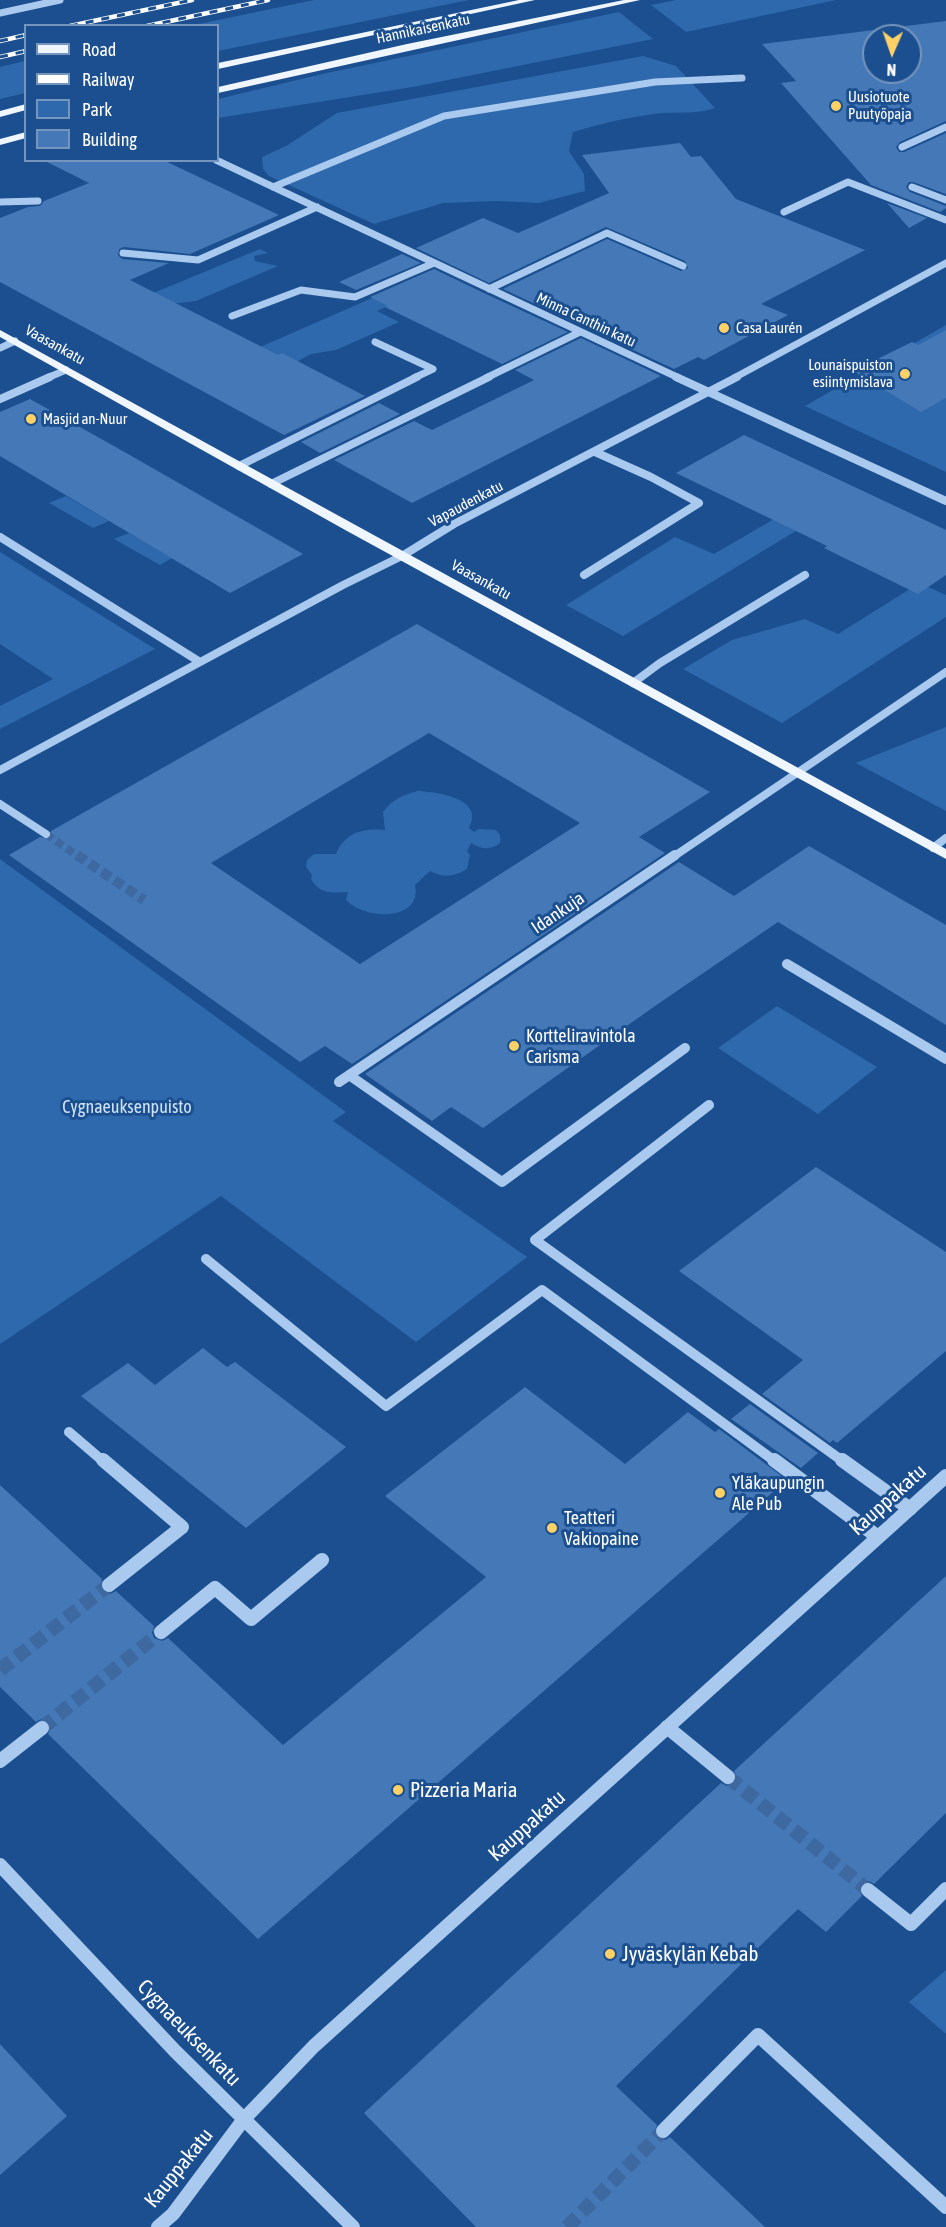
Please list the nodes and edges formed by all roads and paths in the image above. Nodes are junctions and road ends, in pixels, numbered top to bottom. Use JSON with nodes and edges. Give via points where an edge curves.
{"nodes":[{"id":1,"x":60,"y":0,"type":"edge"},
{"id":2,"x":531,"y":0,"type":"edge"},
{"id":3,"x":636,"y":0,"type":"edge"},
{"id":4,"x":0,"y":13,"type":"edge"},
{"id":5,"x":219,"y":66,"type":"edge"},
{"id":6,"x":742,"y":78,"type":"dead end"},
{"id":7,"x":219,"y":90,"type":"edge"},
{"id":8,"x":24,"y":108,"type":"edge"},
{"id":9,"x":0,"y":114,"type":"edge"},
{"id":10,"x":946,"y":127,"type":"edge"},
{"id":11,"x":24,"y":136,"type":"edge"},
{"id":12,"x":0,"y":142,"type":"edge"},
{"id":13,"x":902,"y":147,"type":"dead end"},
{"id":14,"x":219,"y":161,"type":"edge"},
{"id":15,"x":273,"y":187,"type":"junction"},
{"id":16,"x":912,"y":187,"type":"dead end"},
{"id":17,"x":38,"y":201,"type":"dead end"},
{"id":18,"x":946,"y":201,"type":"edge"},
{"id":19,"x":0,"y":202,"type":"edge"},
{"id":20,"x":317,"y":207,"type":"junction"},
{"id":21,"x":784,"y":212,"type":"dead end"},
{"id":22,"x":946,"y":220,"type":"edge"},
{"id":23,"x":123,"y":253,"type":"dead end"},
{"id":24,"x":434,"y":263,"type":"junction"},
{"id":25,"x":946,"y":263,"type":"edge"},
{"id":26,"x":683,"y":266,"type":"dead end"},
{"id":27,"x":489,"y":289,"type":"junction"},
{"id":28,"x":232,"y":316,"type":"dead end"},
{"id":29,"x":580,"y":332,"type":"junction"},
{"id":30,"x":0,"y":333,"type":"edge"},
{"id":31,"x":15,"y":341,"type":"junction"},
{"id":32,"x":375,"y":342,"type":"dead end"},
{"id":33,"x":0,"y":348,"type":"edge"},
{"id":34,"x":66,"y":370,"type":"junction"},
{"id":35,"x":709,"y":392,"type":"junction"},
{"id":36,"x":0,"y":399,"type":"edge"},
{"id":37,"x":595,"y":452,"type":"junction"},
{"id":38,"x":239,"y":466,"type":"junction"},
{"id":39,"x":271,"y":484,"type":"junction"},
{"id":40,"x":946,"y":501,"type":"edge"},
{"id":41,"x":0,"y":537,"type":"edge"},
{"id":42,"x":402,"y":556,"type":"junction"},
{"id":43,"x":584,"y":575,"type":"dead end"},
{"id":44,"x":805,"y":575,"type":"dead end"},
{"id":45,"x":201,"y":662,"type":"junction"},
{"id":46,"x":946,"y":672,"type":"edge"},
{"id":47,"x":633,"y":683,"type":"junction"},
{"id":48,"x":0,"y":770,"type":"edge"},
{"id":49,"x":795,"y":772,"type":"junction"},
{"id":50,"x":0,"y":804,"type":"edge"},
{"id":51,"x":46,"y":834,"type":"tunnel mouth"},
{"id":52,"x":946,"y":838,"type":"edge"},
{"id":53,"x":933,"y":848,"type":"junction"},
{"id":54,"x":946,"y":855,"type":"edge"},
{"id":55,"x":787,"y":964,"type":"dead end"},
{"id":56,"x":685,"y":1048,"type":"dead end"},
{"id":57,"x":946,"y":1059,"type":"edge"},
{"id":58,"x":349,"y":1075,"type":"junction"},
{"id":59,"x":339,"y":1082,"type":"dead end"},
{"id":60,"x":709,"y":1105,"type":"dead end"},
{"id":61,"x":206,"y":1259,"type":"dead end"},
{"id":62,"x":69,"y":1432,"type":"dead end"},
{"id":63,"x":946,"y":1476,"type":"edge"},
{"id":64,"x":910,"y":1509,"type":"junction"},
{"id":65,"x":878,"y":1537,"type":"junction"},
{"id":66,"x":322,"y":1560,"type":"dead end"},
{"id":67,"x":109,"y":1585,"type":"tunnel mouth"},
{"id":68,"x":161,"y":1632,"type":"tunnel mouth"},
{"id":69,"x":667,"y":1727,"type":"junction"},
{"id":70,"x":42,"y":1728,"type":"tunnel mouth"},
{"id":71,"x":0,"y":1761,"type":"edge"},
{"id":72,"x":728,"y":1777,"type":"tunnel mouth"},
{"id":73,"x":0,"y":1864,"type":"edge"},
{"id":74,"x":946,"y":1889,"type":"edge"},
{"id":75,"x":868,"y":1890,"type":"tunnel mouth"},
{"id":76,"x":244,"y":2119,"type":"junction"},
{"id":77,"x":663,"y":2131,"type":"tunnel mouth"},
{"id":78,"x":946,"y":2207,"type":"edge"},
{"id":79,"x":158,"y":2227,"type":"edge"},
{"id":80,"x":353,"y":2227,"type":"edge"}],
"edges":[{"from":1,"to":4,"type":"street"},
{"from":2,"to":5,"type":"main road","name":"Hannikaisenkatu"},
{"from":3,"to":7,"type":"main road","name":"Hannikaisenkatu"},
{"from":6,"to":15,"type":"street","via":[[655,82],[444,116]]},
{"from":8,"to":9,"type":"main road"},
{"from":10,"to":13,"type":"street"},
{"from":11,"to":12,"type":"main road"},
{"from":14,"to":15,"type":"street","name":"Minna Canthin katu"},
{"from":15,"to":20,"type":"street","name":"Minna Canthin katu"},
{"from":16,"to":18,"type":"street"},
{"from":17,"to":19,"type":"street"},
{"from":20,"to":23,"type":"street","via":[[198,260]]},
{"from":20,"to":24,"type":"street","name":"Minna Canthin katu"},
{"from":21,"to":22,"type":"street","via":[[848,182]]},
{"from":24,"to":27,"type":"street","name":"Minna Canthin katu"},
{"from":24,"to":28,"type":"street","via":[[355,297],[301,290]]},
{"from":25,"to":35,"type":"street","name":"Vapaudenkatu"},
{"from":26,"to":27,"type":"street","via":[[607,232]]},
{"from":27,"to":29,"type":"street","name":"Minna Canthin katu"},
{"from":29,"to":35,"type":"street","name":"Minna Canthin katu"},
{"from":29,"to":39,"type":"street"},
{"from":30,"to":31,"type":"main road","name":"Vaasankatu"},
{"from":31,"to":33,"type":"street"},
{"from":31,"to":34,"type":"main road","name":"Vaasankatu"},
{"from":32,"to":38,"type":"street","via":[[433,369]]},
{"from":34,"to":36,"type":"street"},
{"from":34,"to":38,"type":"main road","name":"Vaasankatu"},
{"from":35,"to":37,"type":"street","name":"Vapaudenkatu"},
{"from":35,"to":40,"type":"street","name":"Minna Canthin katu"},
{"from":37,"to":42,"type":"street","name":"Vapaudenkatu","via":[[454,524]]},
{"from":37,"to":43,"type":"street","via":[[699,503]]},
{"from":38,"to":39,"type":"main road","name":"Vaasankatu"},
{"from":39,"to":42,"type":"main road","name":"Vaasankatu"},
{"from":41,"to":45,"type":"street"},
{"from":42,"to":45,"type":"street","name":"Vapaudenkatu"},
{"from":42,"to":47,"type":"main road","name":"Vaasankatu"},
{"from":44,"to":47,"type":"street"},
{"from":45,"to":48,"type":"street","name":"Vapaudenkatu"},
{"from":46,"to":49,"type":"street","name":"Idankuja"},
{"from":47,"to":49,"type":"main road","name":"Vaasankatu"},
{"from":49,"to":53,"type":"main road","name":"Vaasankatu"},
{"from":49,"to":58,"type":"street","name":"Idankuja"},
{"from":50,"to":51,"type":"street"},
{"from":52,"to":53,"type":"street"},
{"from":53,"to":54,"type":"main road","name":"Vaasankatu"},
{"from":55,"to":57,"type":"street"},
{"from":56,"to":58,"type":"street","via":[[502,1182]]},
{"from":58,"to":59,"type":"street","name":"Idankuja"},
{"from":60,"to":64,"type":"street","via":[[535,1240]]},
{"from":61,"to":65,"type":"street","via":[[386,1406],[542,1290]]},
{"from":62,"to":67,"type":"street","via":[[182,1527]]},
{"from":63,"to":64,"type":"street","name":"Kauppakatu"},
{"from":64,"to":65,"type":"street","name":"Kauppakatu"},
{"from":65,"to":69,"type":"street","name":"Kauppakatu"},
{"from":66,"to":68,"type":"street","via":[[251,1619],[215,1588]]},
{"from":69,"to":72,"type":"street"},
{"from":69,"to":76,"type":"street","name":"Kauppakatu","via":[[314,2046]]},
{"from":70,"to":71,"type":"street"},
{"from":73,"to":76,"type":"street","name":"Cygnaeuksenkatu"},
{"from":74,"to":75,"type":"street","via":[[911,1924]]},
{"from":76,"to":79,"type":"street","name":"Kauppakatu"},
{"from":76,"to":80,"type":"street","name":"Cygnaeuksenkatu"},
{"from":77,"to":78,"type":"street","via":[[758,2035]]}]}
